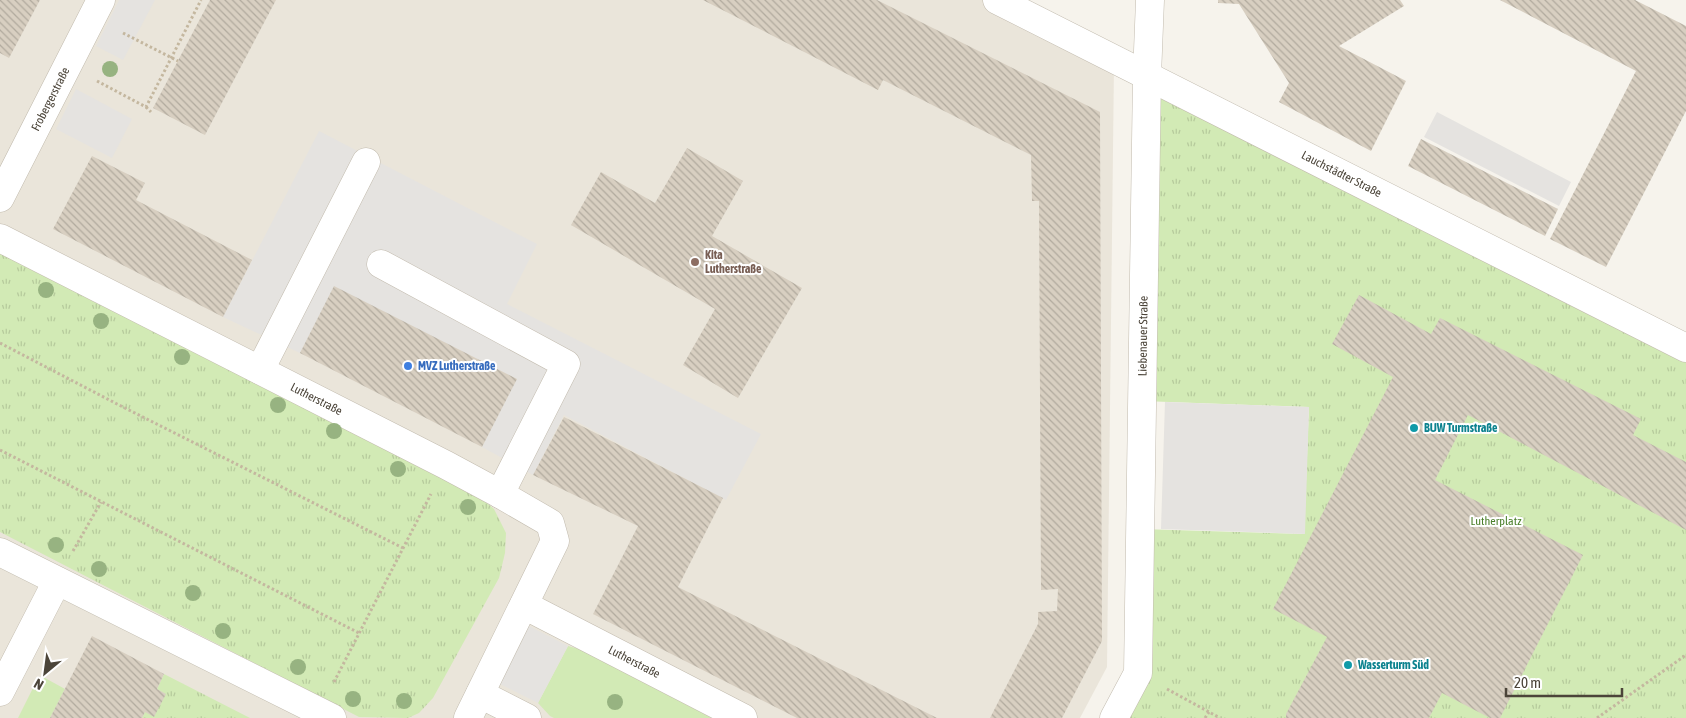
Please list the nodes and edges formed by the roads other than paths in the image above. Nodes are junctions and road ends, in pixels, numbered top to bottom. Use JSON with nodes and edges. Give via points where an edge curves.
{"nodes":[{"id":1,"x":101,"y":0,"type":"edge"},
{"id":2,"x":997,"y":0,"type":"edge"},
{"id":3,"x":1150,"y":0,"type":"edge"},
{"id":4,"x":1147,"y":76,"type":"junction"},
{"id":5,"x":366,"y":162,"type":"dead end"},
{"id":6,"x":0,"y":198,"type":"edge"},
{"id":7,"x":0,"y":238,"type":"edge"},
{"id":8,"x":381,"y":264,"type":"dead end"},
{"id":9,"x":1686,"y":348,"type":"edge"},
{"id":10,"x":260,"y":370,"type":"junction"},
{"id":11,"x":500,"y":494,"type":"junction"},
{"id":12,"x":0,"y":552,"type":"edge"},
{"id":13,"x":56,"y":581,"type":"junction"},
{"id":14,"x":524,"y":605,"type":"junction"},
{"id":15,"x":0,"y":692,"type":"edge"},
{"id":16,"x":480,"y":694,"type":"junction"},
{"id":17,"x":326,"y":715,"type":"edge"},
{"id":18,"x":468,"y":718,"type":"edge"},
{"id":19,"x":527,"y":718,"type":"edge"},
{"id":20,"x":743,"y":718,"type":"edge"},
{"id":21,"x":1114,"y":718,"type":"edge"}],
"edges":[{"from":1,"to":6,"type":"street","name":"Frobergerstraße"},
{"from":2,"to":4,"type":"street","name":"Lauchstädter Straße"},
{"from":3,"to":4,"type":"street","name":"Liebenauer Straße"},
{"from":4,"to":9,"type":"street","name":"Lauchstädter Straße"},
{"from":4,"to":21,"type":"street","name":"Liebenauer Straße","via":[[1138,673]]},
{"from":5,"to":10,"type":"street"},
{"from":7,"to":10,"type":"street","name":"Lutherstraße"},
{"from":8,"to":11,"type":"street","via":[[566,364]]},
{"from":10,"to":11,"type":"street","name":"Lutherstraße"},
{"from":11,"to":14,"type":"street","name":"Lutherstraße","via":[[550,523],[555,542]]},
{"from":12,"to":13,"type":"street"},
{"from":13,"to":15,"type":"street"},
{"from":13,"to":17,"type":"street"},
{"from":14,"to":16,"type":"street","name":"Lutherstraße"},
{"from":14,"to":20,"type":"street","name":"Lutherstraße"},
{"from":16,"to":18,"type":"street","name":"Lutherstraße"},
{"from":16,"to":19,"type":"street"}]}
